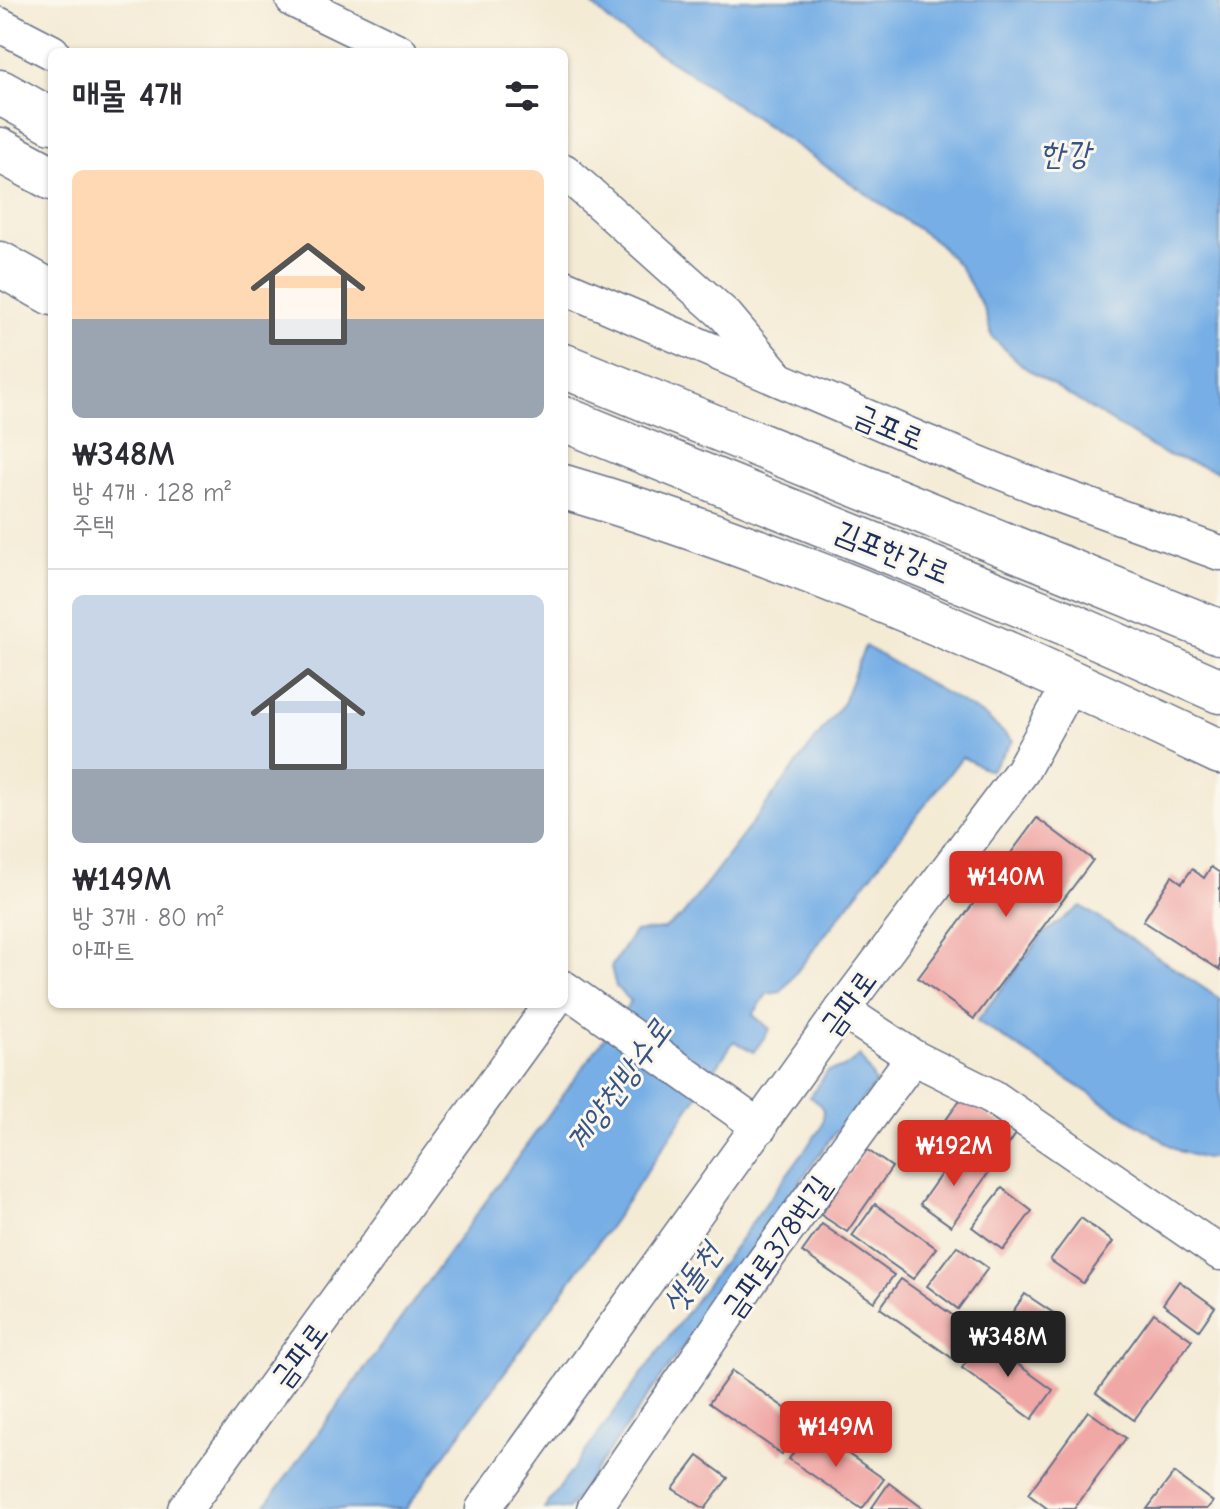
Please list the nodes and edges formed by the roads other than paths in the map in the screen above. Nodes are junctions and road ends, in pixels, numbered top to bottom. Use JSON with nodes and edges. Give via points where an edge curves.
{"nodes":[{"id":1,"x":293,"y":0,"type":"edge"},
{"id":2,"x":0,"y":25,"type":"edge"},
{"id":3,"x":392,"y":48,"type":"edge"},
{"id":4,"x":48,"y":50,"type":"edge"},
{"id":5,"x":0,"y":92,"type":"edge"},
{"id":6,"x":48,"y":119,"type":"edge"},
{"id":7,"x":0,"y":150,"type":"edge"},
{"id":8,"x":568,"y":175,"type":"edge"},
{"id":9,"x":48,"y":176,"type":"edge"},
{"id":10,"x":0,"y":264,"type":"edge"},
{"id":11,"x":568,"y":289,"type":"edge"},
{"id":12,"x":48,"y":291,"type":"edge"},
{"id":13,"x":568,"y":368,"type":"edge"},
{"id":14,"x":781,"y":381,"type":"junction"},
{"id":15,"x":568,"y":421,"type":"edge"},
{"id":16,"x":568,"y":488,"type":"edge"},
{"id":17,"x":1220,"y":553,"type":"edge"},
{"id":18,"x":1220,"y":632,"type":"edge"},
{"id":19,"x":1071,"y":682,"type":"junction"},
{"id":20,"x":1220,"y":691,"type":"edge"},
{"id":21,"x":1220,"y":752,"type":"edge"},
{"id":22,"x":568,"y":991,"type":"edge"},
{"id":23,"x":549,"y":1008,"type":"edge"},
{"id":24,"x":842,"y":1010,"type":"junction"},
{"id":25,"x":913,"y":1057,"type":"junction"},
{"id":26,"x":751,"y":1121,"type":"junction"},
{"id":27,"x":1220,"y":1253,"type":"edge"},
{"id":28,"x":185,"y":1509,"type":"edge"},
{"id":29,"x":483,"y":1509,"type":"edge"},
{"id":30,"x":594,"y":1509,"type":"edge"}],
"edges":[{"from":1,"to":3,"type":"street"},
{"from":2,"to":4,"type":"street"},
{"from":5,"to":6,"type":"main road"},
{"from":7,"to":9,"type":"main road"},
{"from":8,"to":14,"type":"street","via":[[726,316]]},
{"from":10,"to":12,"type":"main road"},
{"from":11,"to":14,"type":"street","name":"금포로"},
{"from":13,"to":18,"type":"main road","name":"김포한강로"},
{"from":14,"to":17,"type":"street","name":"금포로","via":[[1048,491]]},
{"from":15,"to":20,"type":"main road","name":"김포한강로"},
{"from":16,"to":19,"type":"main road","via":[[737,545]]},
{"from":19,"to":21,"type":"main road"},
{"from":19,"to":24,"type":"street","name":"금파로","via":[[1022,771]]},
{"from":22,"to":26,"type":"street"},
{"from":23,"to":28,"type":"street","name":"금파로"},
{"from":24,"to":25,"type":"street"},
{"from":24,"to":26,"type":"street","name":"금파로"},
{"from":25,"to":27,"type":"street","via":[[993,1097]]},
{"from":25,"to":30,"type":"street","name":"금파로378번길"},
{"from":26,"to":29,"type":"street","name":"금파로"}]}
